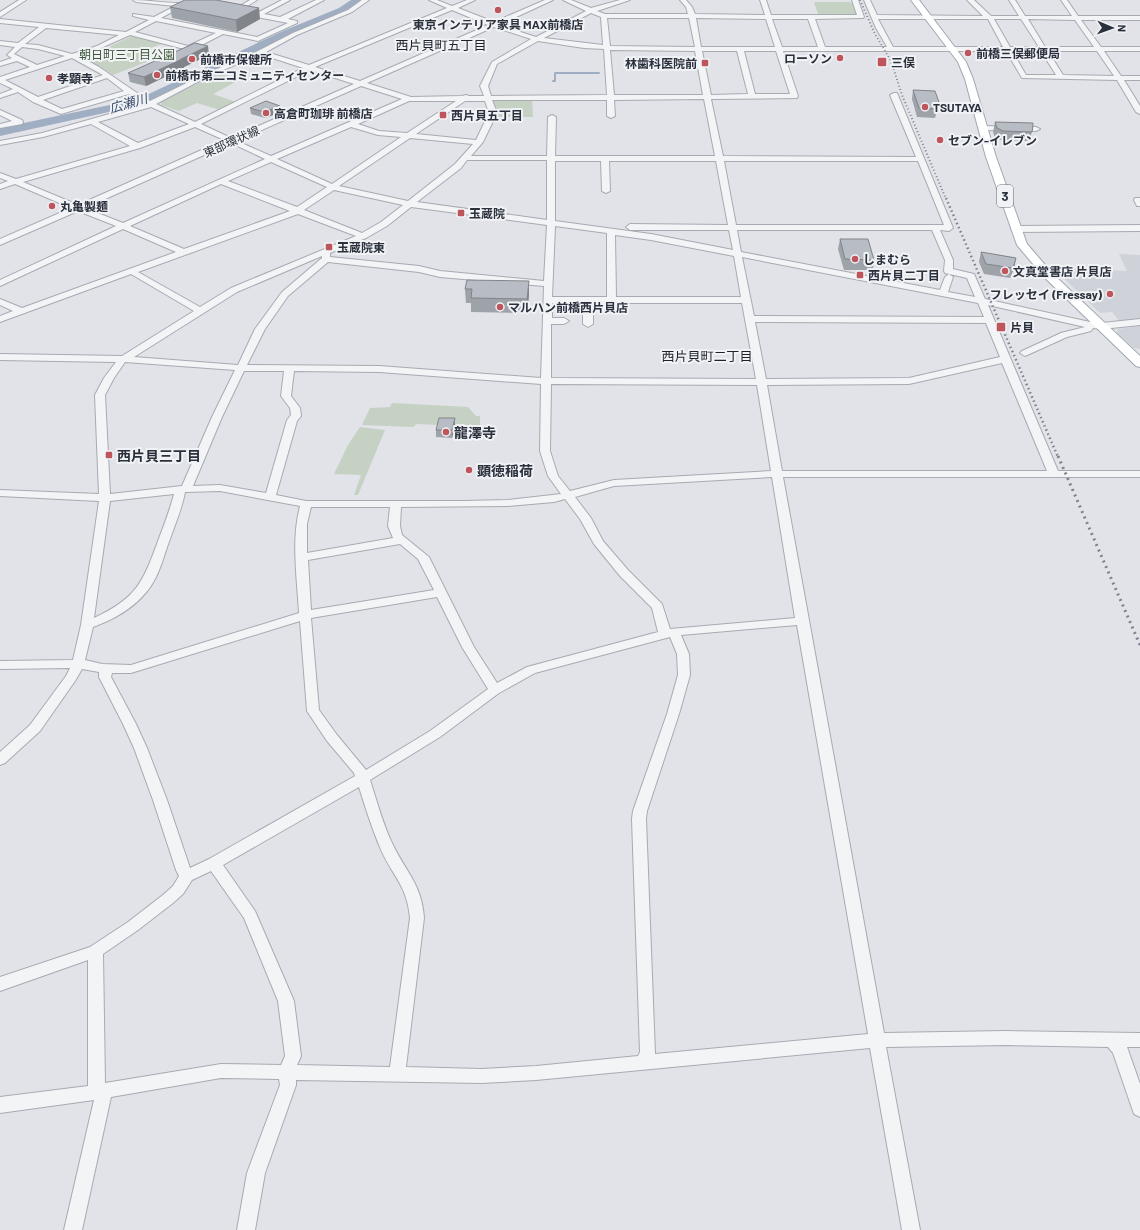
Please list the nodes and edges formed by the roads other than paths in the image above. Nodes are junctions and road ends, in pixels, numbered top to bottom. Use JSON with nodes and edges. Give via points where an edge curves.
{"nodes":[{"id":1,"x":23,"y":0,"type":"edge"},
{"id":2,"x":136,"y":0,"type":"edge"},
{"id":3,"x":191,"y":0,"type":"edge"},
{"id":4,"x":253,"y":0,"type":"edge"},
{"id":5,"x":287,"y":0,"type":"edge"},
{"id":6,"x":321,"y":0,"type":"edge"},
{"id":7,"x":366,"y":0,"type":"edge"},
{"id":8,"x":432,"y":0,"type":"edge"},
{"id":9,"x":472,"y":0,"type":"edge"},
{"id":10,"x":550,"y":0,"type":"edge"},
{"id":11,"x":566,"y":0,"type":"edge"},
{"id":12,"x":627,"y":0,"type":"edge"},
{"id":13,"x":683,"y":0,"type":"edge"},
{"id":14,"x":763,"y":0,"type":"edge"},
{"id":15,"x":855,"y":0,"type":"edge"},
{"id":16,"x":867,"y":0,"type":"edge"},
{"id":17,"x":915,"y":0,"type":"edge"},
{"id":18,"x":970,"y":0,"type":"edge"},
{"id":19,"x":1012,"y":0,"type":"edge"},
{"id":20,"x":1064,"y":0,"type":"edge"},
{"id":21,"x":181,"y":6,"type":"junction"},
{"id":22,"x":452,"y":8,"type":"junction"},
{"id":23,"x":592,"y":10,"type":"junction"},
{"id":24,"x":0,"y":15,"type":"edge"},
{"id":25,"x":135,"y":15,"type":"dead end"},
{"id":26,"x":258,"y":15,"type":"junction"},
{"id":27,"x":604,"y":16,"type":"junction"},
{"id":28,"x":692,"y":16,"type":"junction"},
{"id":29,"x":769,"y":17,"type":"junction"},
{"id":30,"x":810,"y":17,"type":"junction"},
{"id":31,"x":874,"y":17,"type":"junction"},
{"id":32,"x":929,"y":18,"type":"junction"},
{"id":33,"x":990,"y":18,"type":"junction"},
{"id":34,"x":1024,"y":18,"type":"junction"},
{"id":35,"x":1076,"y":18,"type":"junction"},
{"id":36,"x":1140,"y":18,"type":"edge"},
{"id":37,"x":156,"y":19,"type":"junction"},
{"id":38,"x":282,"y":19,"type":"junction"},
{"id":39,"x":0,"y":21,"type":"edge"},
{"id":40,"x":494,"y":24,"type":"junction"},
{"id":41,"x":45,"y":26,"type":"junction"},
{"id":42,"x":222,"y":32,"type":"junction"},
{"id":43,"x":129,"y":34,"type":"junction"},
{"id":44,"x":537,"y":39,"type":"junction"},
{"id":45,"x":0,"y":43,"type":"edge"},
{"id":46,"x":21,"y":45,"type":"junction"},
{"id":47,"x":607,"y":48,"type":"junction"},
{"id":48,"x":698,"y":49,"type":"junction"},
{"id":49,"x":740,"y":49,"type":"junction"},
{"id":50,"x":779,"y":49,"type":"junction"},
{"id":51,"x":822,"y":49,"type":"junction"},
{"id":52,"x":891,"y":49,"type":"junction"},
{"id":53,"x":951,"y":49,"type":"junction"},
{"id":54,"x":1008,"y":49,"type":"junction"},
{"id":55,"x":1043,"y":49,"type":"junction"},
{"id":56,"x":1098,"y":49,"type":"junction"},
{"id":57,"x":1140,"y":49,"type":"edge"},
{"id":58,"x":260,"y":52,"type":"junction"},
{"id":59,"x":74,"y":56,"type":"junction"},
{"id":60,"x":16,"y":59,"type":"junction"},
{"id":61,"x":0,"y":64,"type":"edge"},
{"id":62,"x":36,"y":68,"type":"junction"},
{"id":63,"x":310,"y":68,"type":"junction"},
{"id":64,"x":0,"y":69,"type":"edge"},
{"id":65,"x":12,"y":75,"type":"junction"},
{"id":66,"x":107,"y":76,"type":"junction"},
{"id":67,"x":1061,"y":78,"type":"junction"},
{"id":68,"x":1118,"y":78,"type":"junction"},
{"id":69,"x":1140,"y":78,"type":"edge"},
{"id":70,"x":0,"y":80,"type":"edge"},
{"id":71,"x":360,"y":83,"type":"junction"},
{"id":72,"x":484,"y":86,"type":"junction"},
{"id":73,"x":18,"y":90,"type":"junction"},
{"id":74,"x":128,"y":92,"type":"junction"},
{"id":75,"x":894,"y":95,"type":"dead end"},
{"id":76,"x":0,"y":96,"type":"edge"},
{"id":77,"x":707,"y":96,"type":"junction"},
{"id":78,"x":752,"y":96,"type":"junction"},
{"id":79,"x":609,"y":97,"type":"junction"},
{"id":80,"x":465,"y":98,"type":"junction"},
{"id":81,"x":487,"y":98,"type":"junction"},
{"id":82,"x":408,"y":99,"type":"junction"},
{"id":83,"x":36,"y":100,"type":"junction"},
{"id":84,"x":146,"y":102,"type":"junction"},
{"id":85,"x":0,"y":112,"type":"edge"},
{"id":86,"x":1140,"y":112,"type":"edge"},
{"id":87,"x":611,"y":116,"type":"dead end"},
{"id":88,"x":552,"y":117,"type":"dead end"},
{"id":89,"x":91,"y":121,"type":"junction"},
{"id":90,"x":351,"y":124,"type":"junction"},
{"id":91,"x":0,"y":126,"type":"edge"},
{"id":92,"x":194,"y":126,"type":"junction"},
{"id":93,"x":984,"y":128,"type":"junction"},
{"id":94,"x":1036,"y":129,"type":"dead end"},
{"id":95,"x":410,"y":136,"type":"junction"},
{"id":96,"x":231,"y":141,"type":"junction"},
{"id":97,"x":479,"y":142,"type":"junction"},
{"id":98,"x":0,"y":143,"type":"edge"},
{"id":99,"x":137,"y":146,"type":"junction"},
{"id":100,"x":464,"y":158,"type":"junction"},
{"id":101,"x":550,"y":158,"type":"junction"},
{"id":102,"x":605,"y":158,"type":"junction"},
{"id":103,"x":271,"y":159,"type":"junction"},
{"id":104,"x":720,"y":159,"type":"junction"},
{"id":105,"x":920,"y":159,"type":"junction"},
{"id":106,"x":0,"y":175,"type":"edge"},
{"id":107,"x":221,"y":181,"type":"junction"},
{"id":108,"x":14,"y":182,"type":"junction"},
{"id":109,"x":0,"y":187,"type":"edge"},
{"id":110,"x":332,"y":187,"type":"junction"},
{"id":111,"x":606,"y":191,"type":"dead end"},
{"id":112,"x":410,"y":204,"type":"junction"},
{"id":113,"x":77,"y":208,"type":"junction"},
{"id":114,"x":297,"y":211,"type":"junction"},
{"id":115,"x":551,"y":223,"type":"junction"},
{"id":116,"x":122,"y":227,"type":"junction"},
{"id":117,"x":732,"y":228,"type":"junction"},
{"id":118,"x":936,"y":228,"type":"junction"},
{"id":119,"x":1140,"y":228,"type":"edge"},
{"id":120,"x":1015,"y":229,"type":"junction"},
{"id":121,"x":601,"y":230,"type":"junction"},
{"id":122,"x":611,"y":231,"type":"junction"},
{"id":123,"x":363,"y":236,"type":"junction"},
{"id":124,"x":0,"y":242,"type":"edge"},
{"id":125,"x":184,"y":252,"type":"junction"},
{"id":126,"x":737,"y":253,"type":"junction"},
{"id":127,"x":323,"y":256,"type":"junction"},
{"id":128,"x":131,"y":271,"type":"junction"},
{"id":129,"x":949,"y":277,"type":"dead end"},
{"id":130,"x":0,"y":283,"type":"edge"},
{"id":131,"x":548,"y":284,"type":"junction"},
{"id":132,"x":944,"y":294,"type":"junction"},
{"id":133,"x":548,"y":300,"type":"junction"},
{"id":134,"x":588,"y":300,"type":"junction"},
{"id":135,"x":612,"y":300,"type":"junction"},
{"id":136,"x":746,"y":300,"type":"junction"},
{"id":137,"x":981,"y":301,"type":"junction"},
{"id":138,"x":0,"y":302,"type":"edge"},
{"id":139,"x":21,"y":311,"type":"junction"},
{"id":140,"x":200,"y":311,"type":"junction"},
{"id":141,"x":0,"y":319,"type":"edge"},
{"id":142,"x":750,"y":320,"type":"junction"},
{"id":143,"x":988,"y":320,"type":"junction"},
{"id":144,"x":547,"y":321,"type":"junction"},
{"id":145,"x":564,"y":321,"type":"dead end"},
{"id":146,"x":1140,"y":322,"type":"edge"},
{"id":147,"x":588,"y":324,"type":"dead end"},
{"id":148,"x":1090,"y":325,"type":"junction"},
{"id":149,"x":1102,"y":326,"type":"junction"},
{"id":150,"x":1025,"y":353,"type":"dead end"},
{"id":151,"x":0,"y":357,"type":"edge"},
{"id":152,"x":1006,"y":359,"type":"junction"},
{"id":153,"x":121,"y":360,"type":"junction"},
{"id":154,"x":1140,"y":363,"type":"edge"},
{"id":155,"x":241,"y":368,"type":"junction"},
{"id":156,"x":290,"y":369,"type":"junction"},
{"id":157,"x":546,"y":381,"type":"junction"},
{"id":158,"x":760,"y":382,"type":"junction"},
{"id":159,"x":777,"y":474,"type":"junction"},
{"id":160,"x":1140,"y":474,"type":"edge"},
{"id":161,"x":1054,"y":475,"type":"junction"},
{"id":162,"x":183,"y":490,"type":"junction"},
{"id":163,"x":0,"y":493,"type":"edge"},
{"id":164,"x":568,"y":495,"type":"junction"},
{"id":165,"x":105,"y":498,"type":"junction"},
{"id":166,"x":269,"y":498,"type":"junction"},
{"id":167,"x":306,"y":504,"type":"junction"},
{"id":168,"x":396,"y":504,"type":"junction"},
{"id":169,"x":401,"y":540,"type":"junction"},
{"id":170,"x":301,"y":558,"type":"junction"},
{"id":171,"x":440,"y":593,"type":"junction"},
{"id":172,"x":305,"y":615,"type":"junction"},
{"id":173,"x":802,"y":621,"type":"junction"},
{"id":174,"x":87,"y":624,"type":"junction"},
{"id":175,"x":670,"y":633,"type":"junction"},
{"id":176,"x":78,"y":664,"type":"junction"},
{"id":177,"x":0,"y":665,"type":"edge"},
{"id":178,"x":106,"y":668,"type":"junction"},
{"id":179,"x":495,"y":690,"type":"junction"},
{"id":180,"x":0,"y":760,"type":"edge"},
{"id":181,"x":363,"y":778,"type":"junction"},
{"id":182,"x":214,"y":863,"type":"junction"},
{"id":183,"x":187,"y":876,"type":"junction"},
{"id":184,"x":96,"y":951,"type":"junction"},
{"id":185,"x":0,"y":984,"type":"edge"},
{"id":186,"x":878,"y":1040,"type":"junction"},
{"id":187,"x":1112,"y":1040,"type":"junction"},
{"id":188,"x":1140,"y":1040,"type":"edge"},
{"id":189,"x":643,"y":1062,"type":"junction"},
{"id":190,"x":287,"y":1071,"type":"junction"},
{"id":191,"x":397,"y":1075,"type":"junction"},
{"id":192,"x":96,"y":1092,"type":"junction"},
{"id":193,"x":0,"y":1105,"type":"edge"},
{"id":194,"x":1140,"y":1109,"type":"edge"},
{"id":195,"x":72,"y":1230,"type":"edge"},
{"id":196,"x":246,"y":1230,"type":"edge"},
{"id":197,"x":911,"y":1230,"type":"edge"}],
"edges":[{"from":1,"to":24,"type":"street"},
{"from":2,"to":21,"type":"street"},
{"from":3,"to":21,"type":"street"},
{"from":4,"to":26,"type":"street","via":[[235,11]]},
{"from":5,"to":26,"type":"street"},
{"from":6,"to":38,"type":"street"},
{"from":7,"to":58,"type":"street","via":[[350,11]]},
{"from":8,"to":22,"type":"street"},
{"from":9,"to":22,"type":"street"},
{"from":10,"to":40,"type":"street","name":"東部環状線"},
{"from":11,"to":23,"type":"street"},
{"from":12,"to":23,"type":"street"},
{"from":13,"to":28,"type":"street"},
{"from":14,"to":29,"type":"street"},
{"from":15,"to":30,"type":"street","via":[[861,17]]},
{"from":16,"to":31,"type":"street"},
{"from":17,"to":32,"type":"main road","number":"3"},
{"from":18,"to":33,"type":"street"},
{"from":19,"to":34,"type":"street"},
{"from":20,"to":35,"type":"street"},
{"from":21,"to":37,"type":"street"},
{"from":22,"to":40,"type":"street"},
{"from":22,"to":63,"type":"street"},
{"from":23,"to":27,"type":"street"},
{"from":23,"to":44,"type":"street"},
{"from":25,"to":37,"type":"street"},
{"from":26,"to":38,"type":"street"},
{"from":27,"to":28,"type":"street"},
{"from":27,"to":47,"type":"street"},
{"from":28,"to":29,"type":"street"},
{"from":28,"to":48,"type":"street"},
{"from":29,"to":30,"type":"street"},
{"from":29,"to":50,"type":"street"},
{"from":30,"to":51,"type":"street"},
{"from":31,"to":32,"type":"street"},
{"from":31,"to":52,"type":"street"},
{"from":32,"to":33,"type":"street"},
{"from":32,"to":53,"type":"main road","number":"3"},
{"from":33,"to":34,"type":"street"},
{"from":33,"to":54,"type":"street"},
{"from":34,"to":35,"type":"street"},
{"from":34,"to":55,"type":"street"},
{"from":35,"to":36,"type":"street"},
{"from":35,"to":56,"type":"street"},
{"from":37,"to":42,"type":"street"},
{"from":37,"to":43,"type":"street"},
{"from":38,"to":42,"type":"street","via":[[295,22],[260,39]]},
{"from":39,"to":41,"type":"street"},
{"from":40,"to":44,"type":"street"},
{"from":40,"to":71,"type":"street","name":"東部環状線"},
{"from":41,"to":43,"type":"street"},
{"from":41,"to":46,"type":"street"},
{"from":42,"to":43,"type":"street","via":[[192,48]]},
{"from":43,"to":59,"type":"street"},
{"from":44,"to":47,"type":"street"},
{"from":44,"to":72,"type":"street","via":[[496,61]]},
{"from":45,"to":46,"type":"street"},
{"from":46,"to":59,"type":"street"},
{"from":46,"to":60,"type":"street","via":[[10,55]]},
{"from":47,"to":48,"type":"street"},
{"from":47,"to":79,"type":"street"},
{"from":48,"to":49,"type":"street"},
{"from":48,"to":77,"type":"street"},
{"from":49,"to":50,"type":"street"},
{"from":49,"to":78,"type":"street"},
{"from":50,"to":51,"type":"street"},
{"from":50,"to":78,"type":"street","via":[[794,96]]},
{"from":51,"to":52,"type":"street"},
{"from":52,"to":53,"type":"street"},
{"from":53,"to":54,"type":"street"},
{"from":53,"to":93,"type":"main road","number":"3","via":[[962,62],[969,78]]},
{"from":54,"to":55,"type":"street"},
{"from":54,"to":67,"type":"street","via":[[1024,77]]},
{"from":55,"to":56,"type":"street"},
{"from":55,"to":67,"type":"street"},
{"from":56,"to":57,"type":"street"},
{"from":56,"to":68,"type":"street"},
{"from":58,"to":63,"type":"street"},
{"from":58,"to":84,"type":"street"},
{"from":59,"to":62,"type":"street"},
{"from":59,"to":66,"type":"street"},
{"from":60,"to":61,"type":"street"},
{"from":60,"to":62,"type":"street"},
{"from":62,"to":65,"type":"street"},
{"from":63,"to":71,"type":"street"},
{"from":63,"to":92,"type":"street"},
{"from":64,"to":65,"type":"street"},
{"from":65,"to":70,"type":"street"},
{"from":66,"to":74,"type":"street"},
{"from":66,"to":83,"type":"street"},
{"from":67,"to":68,"type":"street"},
{"from":68,"to":69,"type":"street"},
{"from":68,"to":86,"type":"street"},
{"from":70,"to":73,"type":"street"},
{"from":71,"to":82,"type":"street"},
{"from":71,"to":96,"type":"street","name":"東部環状線"},
{"from":72,"to":80,"type":"street"},
{"from":72,"to":81,"type":"street"},
{"from":73,"to":76,"type":"street"},
{"from":73,"to":83,"type":"street"},
{"from":74,"to":83,"type":"street","via":[[63,112]]},
{"from":74,"to":84,"type":"street"},
{"from":75,"to":105,"type":"street"},
{"from":77,"to":78,"type":"street"},
{"from":77,"to":79,"type":"street"},
{"from":77,"to":104,"type":"street"},
{"from":79,"to":81,"type":"street"},
{"from":79,"to":87,"type":"street"},
{"from":80,"to":81,"type":"street"},
{"from":80,"to":82,"type":"street"},
{"from":80,"to":95,"type":"street"},
{"from":81,"to":97,"type":"street","via":[[493,114]]},
{"from":82,"to":90,"type":"street"},
{"from":84,"to":89,"type":"street"},
{"from":84,"to":92,"type":"street"},
{"from":85,"to":91,"type":"street","via":[[19,122]]},
{"from":88,"to":101,"type":"street"},
{"from":89,"to":98,"type":"street"},
{"from":89,"to":99,"type":"street"},
{"from":90,"to":95,"type":"street","via":[[376,133]]},
{"from":90,"to":103,"type":"street"},
{"from":92,"to":96,"type":"street"},
{"from":92,"to":99,"type":"street"},
{"from":93,"to":94,"type":"street"},
{"from":93,"to":120,"type":"main road","number":"3"},
{"from":95,"to":97,"type":"street"},
{"from":95,"to":110,"type":"street"},
{"from":96,"to":103,"type":"street"},
{"from":96,"to":113,"type":"street","name":"東部環状線"},
{"from":97,"to":100,"type":"street"},
{"from":99,"to":108,"type":"street"},
{"from":100,"to":101,"type":"street"},
{"from":100,"to":112,"type":"street","via":[[458,166]]},
{"from":101,"to":102,"type":"street"},
{"from":101,"to":115,"type":"street"},
{"from":102,"to":104,"type":"street"},
{"from":102,"to":111,"type":"street"},
{"from":103,"to":107,"type":"street"},
{"from":103,"to":110,"type":"street"},
{"from":104,"to":105,"type":"street"},
{"from":104,"to":117,"type":"street"},
{"from":105,"to":118,"type":"street","via":[[950,227]]},
{"from":106,"to":108,"type":"street"},
{"from":107,"to":114,"type":"street"},
{"from":107,"to":116,"type":"street"},
{"from":108,"to":109,"type":"street"},
{"from":108,"to":113,"type":"street"},
{"from":110,"to":112,"type":"street"},
{"from":110,"to":114,"type":"street"},
{"from":112,"to":115,"type":"street"},
{"from":112,"to":123,"type":"street"},
{"from":113,"to":116,"type":"street"},
{"from":113,"to":124,"type":"street","name":"東部環状線"},
{"from":114,"to":123,"type":"street"},
{"from":114,"to":125,"type":"street"},
{"from":115,"to":121,"type":"street"},
{"from":115,"to":131,"type":"street"},
{"from":116,"to":125,"type":"street"},
{"from":116,"to":130,"type":"street"},
{"from":117,"to":118,"type":"street"},
{"from":117,"to":121,"type":"street","via":[[608,227]]},
{"from":117,"to":126,"type":"street"},
{"from":118,"to":137,"type":"street","via":[[949,260],[948,271],[970,275]]},
{"from":119,"to":120,"type":"street"},
{"from":120,"to":149,"type":"main road","number":"3","via":[[1022,245],[1034,261]]},
{"from":121,"to":122,"type":"street"},
{"from":122,"to":126,"type":"street"},
{"from":122,"to":135,"type":"street"},
{"from":123,"to":127,"type":"street"},
{"from":125,"to":128,"type":"street"},
{"from":126,"to":132,"type":"street"},
{"from":126,"to":136,"type":"street"},
{"from":127,"to":131,"type":"street","via":[[440,274]]},
{"from":127,"to":140,"type":"street","via":[[234,290]]},
{"from":127,"to":155,"type":"street","via":[[279,300],[260,329]]},
{"from":128,"to":139,"type":"street"},
{"from":128,"to":140,"type":"street"},
{"from":129,"to":132,"type":"street"},
{"from":131,"to":133,"type":"street"},
{"from":132,"to":137,"type":"street"},
{"from":133,"to":134,"type":"street"},
{"from":133,"to":144,"type":"street"},
{"from":134,"to":135,"type":"street"},
{"from":134,"to":147,"type":"street"},
{"from":135,"to":136,"type":"street"},
{"from":136,"to":142,"type":"street"},
{"from":137,"to":143,"type":"street"},
{"from":137,"to":148,"type":"street"},
{"from":138,"to":139,"type":"street"},
{"from":139,"to":141,"type":"street"},
{"from":140,"to":153,"type":"street"},
{"from":142,"to":143,"type":"street"},
{"from":142,"to":158,"type":"street"},
{"from":143,"to":152,"type":"street"},
{"from":144,"to":145,"type":"street"},
{"from":144,"to":157,"type":"street"},
{"from":146,"to":149,"type":"street"},
{"from":148,"to":149,"type":"street"},
{"from":148,"to":150,"type":"street","via":[[1088,329],[1070,333]]},
{"from":149,"to":154,"type":"main road","number":"3"},
{"from":151,"to":153,"type":"street"},
{"from":152,"to":158,"type":"street","via":[[909,381]]},
{"from":152,"to":161,"type":"street"},
{"from":153,"to":155,"type":"street"},
{"from":153,"to":165,"type":"street","via":[[100,396]]},
{"from":155,"to":156,"type":"street"},
{"from":155,"to":162,"type":"street"},
{"from":156,"to":157,"type":"street","via":[[379,369]]},
{"from":156,"to":166,"type":"street","via":[[286,396],[295,408],[296,416],[292,420]]},
{"from":157,"to":158,"type":"street"},
{"from":157,"to":164,"type":"street","via":[[545,451],[553,476]]},
{"from":158,"to":159,"type":"street"},
{"from":159,"to":161,"type":"street"},
{"from":159,"to":164,"type":"street","via":[[614,483]]},
{"from":159,"to":173,"type":"street"},
{"from":160,"to":161,"type":"street"},
{"from":162,"to":165,"type":"street"},
{"from":162,"to":166,"type":"street","via":[[226,488]]},
{"from":162,"to":174,"type":"street","via":[[146,583],[140,592],[102,619]]},
{"from":163,"to":165,"type":"street"},
{"from":164,"to":168,"type":"street","via":[[554,499],[508,503]]},
{"from":164,"to":175,"type":"street","via":[[603,548],[658,607]]},
{"from":165,"to":174,"type":"street"},
{"from":166,"to":167,"type":"street"},
{"from":167,"to":168,"type":"street"},
{"from":167,"to":170,"type":"street","via":[[301,524]]},
{"from":168,"to":169,"type":"street","via":[[395,531]]},
{"from":169,"to":170,"type":"street"},
{"from":169,"to":171,"type":"street","via":[[423,557]]},
{"from":170,"to":172,"type":"street"},
{"from":171,"to":172,"type":"street"},
{"from":171,"to":179,"type":"street","via":[[468,647]]},
{"from":172,"to":178,"type":"street","via":[[140,667]]},
{"from":172,"to":181,"type":"street","via":[[313,711]]},
{"from":173,"to":175,"type":"street"},
{"from":173,"to":186,"type":"street"},
{"from":174,"to":176,"type":"street"},
{"from":175,"to":179,"type":"street","via":[[531,670]]},
{"from":175,"to":189,"type":"street","via":[[683,654],[684,674],[639,819],[648,1052]]},
{"from":176,"to":177,"type":"street"},
{"from":176,"to":178,"type":"street"},
{"from":176,"to":180,"type":"street","via":[[35,728]]},
{"from":178,"to":183,"type":"street","via":[[104,677],[143,755]]},
{"from":179,"to":181,"type":"street","via":[[435,734]]},
{"from":181,"to":182,"type":"street"},
{"from":181,"to":191,"type":"street","via":[[386,846],[409,884],[416,904],[417,918]]},
{"from":182,"to":183,"type":"street"},
{"from":182,"to":190,"type":"street","via":[[250,914],[286,1001],[293,1056]]},
{"from":183,"to":184,"type":"street","via":[[168,899]]},
{"from":184,"to":185,"type":"street"},
{"from":184,"to":192,"type":"street"},
{"from":186,"to":187,"type":"street"},
{"from":186,"to":189,"type":"street"},
{"from":186,"to":197,"type":"street"},
{"from":187,"to":188,"type":"street"},
{"from":187,"to":194,"type":"street","via":[[1120,1048]]},
{"from":189,"to":191,"type":"street","via":[[482,1076]]},
{"from":190,"to":191,"type":"street"},
{"from":190,"to":192,"type":"street","via":[[221,1071]]},
{"from":190,"to":196,"type":"street","via":[[288,1085],[256,1173]]},
{"from":192,"to":193,"type":"street"},
{"from":192,"to":195,"type":"street","via":[[103,1093],[103,1096]]}]}
